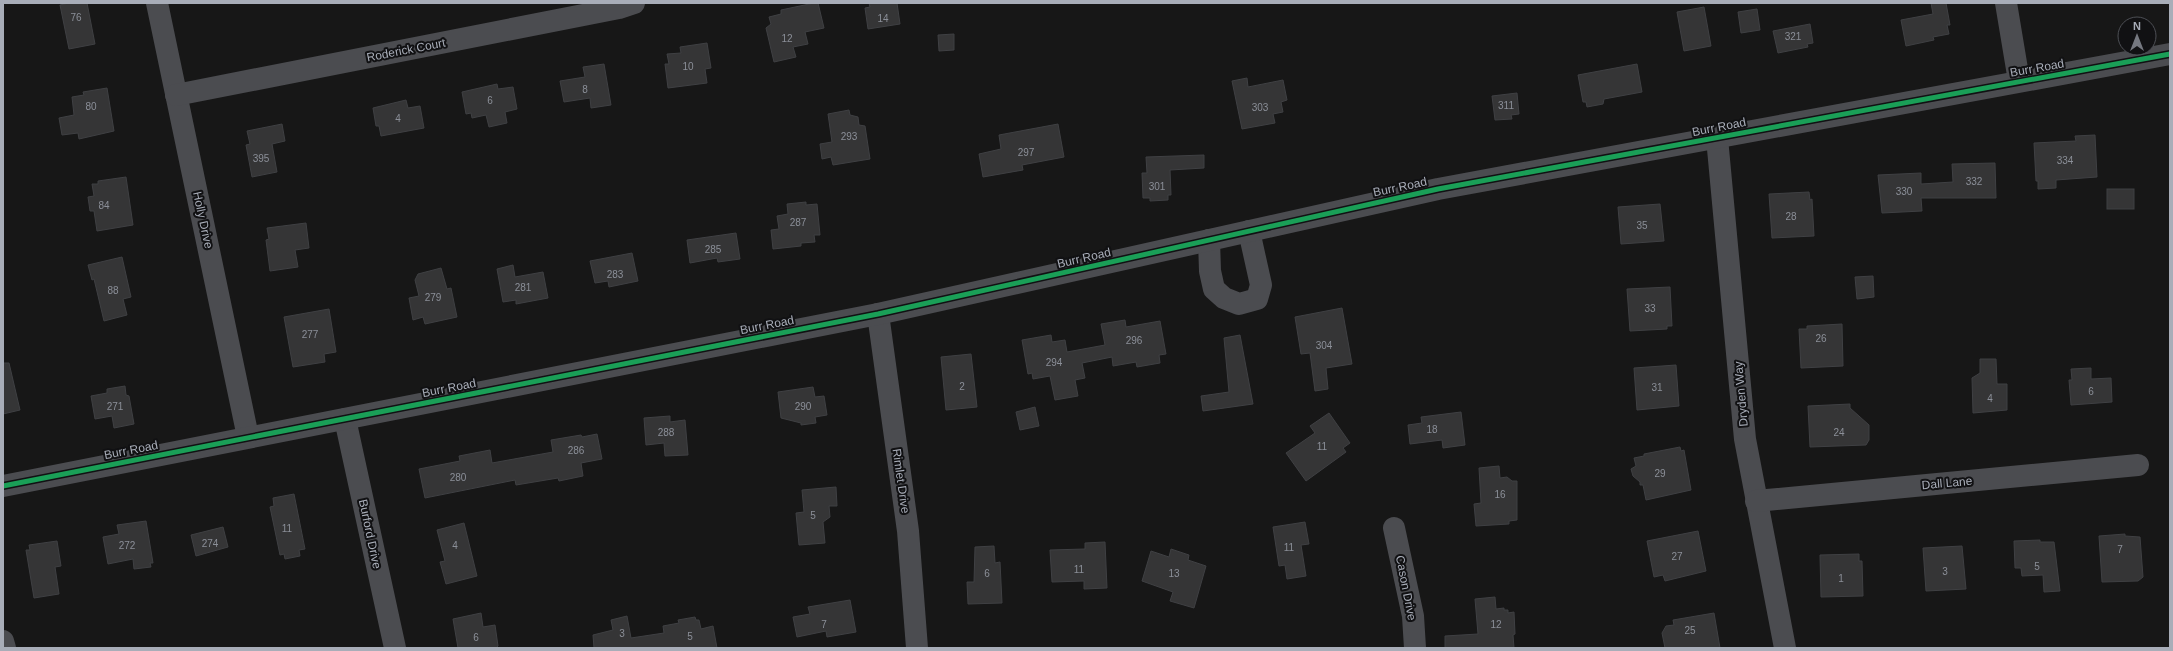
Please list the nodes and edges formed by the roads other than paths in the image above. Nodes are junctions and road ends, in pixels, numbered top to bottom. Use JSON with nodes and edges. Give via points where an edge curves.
{"nodes":[{"id":1,"x":157,"y":3,"type":"edge"},
{"id":2,"x":634,"y":3,"type":"edge"},
{"id":3,"x":2006,"y":3,"type":"edge"},
{"id":4,"x":2170,"y":54,"type":"edge"},
{"id":5,"x":2019,"y":81,"type":"junction"},
{"id":6,"x":176,"y":95,"type":"junction"},
{"id":7,"x":1717,"y":138,"type":"junction"},
{"id":8,"x":1249,"y":231,"type":"junction"},
{"id":9,"x":1209,"y":240,"type":"junction"},
{"id":10,"x":878,"y":314,"type":"junction"},
{"id":11,"x":345,"y":419,"type":"junction"},
{"id":12,"x":248,"y":437,"type":"junction"},
{"id":13,"x":2138,"y":465,"type":"dead end"},
{"id":14,"x":3,"y":486,"type":"edge"},
{"id":15,"x":1756,"y":501,"type":"junction"},
{"id":16,"x":1394,"y":528,"type":"dead end"},
{"id":17,"x":3,"y":641,"type":"edge"},
{"id":18,"x":4,"y":648,"type":"edge"},
{"id":19,"x":395,"y":648,"type":"edge"},
{"id":20,"x":917,"y":648,"type":"edge"},
{"id":21,"x":1415,"y":648,"type":"edge"},
{"id":22,"x":1785,"y":648,"type":"edge"}],
"edges":[{"from":1,"to":6,"type":"street","name":"Holly Drive"},
{"from":2,"to":6,"type":"street","name":"Roderick Court"},
{"from":3,"to":5,"type":"street"},
{"from":4,"to":5,"type":"street","name":"Burr Road"},
{"from":5,"to":7,"type":"street","name":"Burr Road"},
{"from":6,"to":12,"type":"street","name":"Holly Drive"},
{"from":7,"to":8,"type":"street","name":"Burr Road","via":[[1438,189]]},
{"from":7,"to":15,"type":"street","name":"Dryden Way","via":[[1745,439]]},
{"from":8,"to":9,"type":"street","name":"Burr Road"},
{"from":8,"to":9,"type":"street","via":[[1261,285],[1257,299],[1238,304],[1224,298],[1214,289],[1210,271]]},
{"from":9,"to":10,"type":"street","name":"Burr Road"},
{"from":10,"to":11,"type":"street","name":"Burr Road"},
{"from":10,"to":20,"type":"street","name":"Rimlet Drive","via":[[908,531]]},
{"from":11,"to":12,"type":"street","name":"Burr Road"},
{"from":11,"to":19,"type":"street","name":"Burford Drive"},
{"from":12,"to":14,"type":"street","name":"Burr Road"},
{"from":13,"to":15,"type":"street","name":"Dall Lane"},
{"from":15,"to":22,"type":"street","name":"Dryden Way"},
{"from":16,"to":21,"type":"street","name":"Cason Drive","via":[[1413,616]]},
{"from":17,"to":18,"type":"street"}]}
